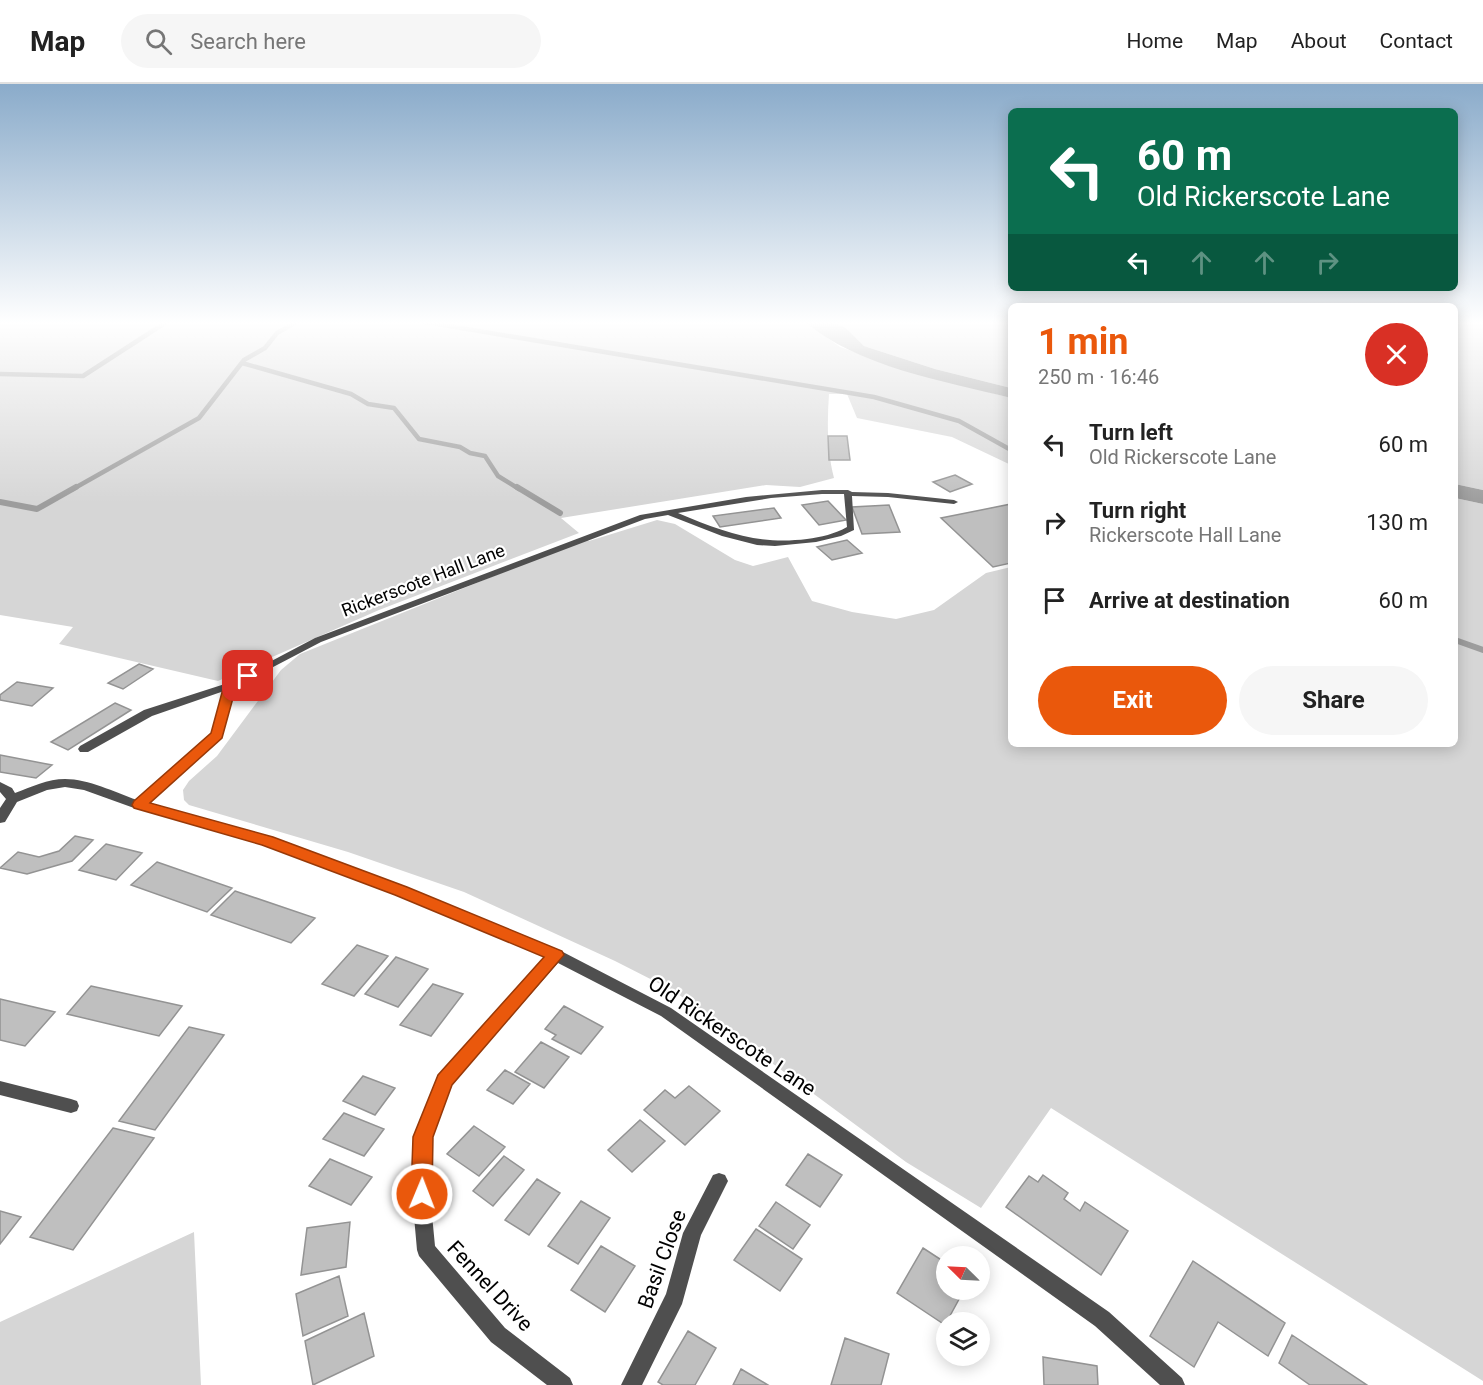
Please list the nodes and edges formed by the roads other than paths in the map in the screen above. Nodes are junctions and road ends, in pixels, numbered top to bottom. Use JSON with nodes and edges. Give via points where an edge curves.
{"nodes":[{"id":1,"x":848,"y":494,"type":"junction"},
{"id":2,"x":954,"y":502,"type":"dead end"},
{"id":3,"x":670,"y":513,"type":"junction"},
{"id":4,"x":231,"y":685,"type":"junction"},
{"id":5,"x":84,"y":749,"type":"dead end"},
{"id":6,"x":0,"y":786,"type":"edge"},
{"id":7,"x":12,"y":799,"type":"junction"},
{"id":8,"x":139,"y":805,"type":"junction"},
{"id":9,"x":0,"y":819,"type":"edge"},
{"id":10,"x":556,"y":955,"type":"junction"},
{"id":11,"x":0,"y":1088,"type":"edge"},
{"id":12,"x":71,"y":1106,"type":"dead end"},
{"id":13,"x":719,"y":1181,"type":"dead end"},
{"id":14,"x":563,"y":1385,"type":"edge"},
{"id":15,"x":631,"y":1385,"type":"edge"},
{"id":16,"x":1175,"y":1385,"type":"edge"}],
"edges":[{"from":1,"to":2,"type":"lane","name":"Rickerscote Hall Lane","via":[[879,492],[908,500]]},
{"from":1,"to":3,"type":"lane","name":"Rickerscote Hall Lane","via":[[814,491]]},
{"from":1,"to":3,"type":"lane","via":[[851,528],[842,535],[787,545],[737,541]]},
{"from":3,"to":4,"type":"lane","name":"Rickerscote Hall Lane","via":[[643,517],[598,532],[379,616],[318,640]]},
{"from":4,"to":5,"type":"street","via":[[148,713]]},
{"from":4,"to":8,"type":"street","via":[[217,735]]},
{"from":6,"to":7,"type":"street"},
{"from":7,"to":8,"type":"street","name":"Old Rickerscote Lane","via":[[65,783],[86,786]]},
{"from":7,"to":9,"type":"street"},
{"from":8,"to":10,"type":"street","name":"Old Rickerscote Lane","via":[[267,841]]},
{"from":10,"to":14,"type":"street","name":"Fennel Drive","via":[[444,1081],[423,1137],[422,1194],[426,1250],[498,1335]]},
{"from":10,"to":16,"type":"street","name":"Old Rickerscote Lane","via":[[666,1012],[1102,1319]]},
{"from":11,"to":12,"type":"street"},
{"from":13,"to":15,"type":"street","name":"Basil Close","via":[[692,1233],[675,1297]]}]}
